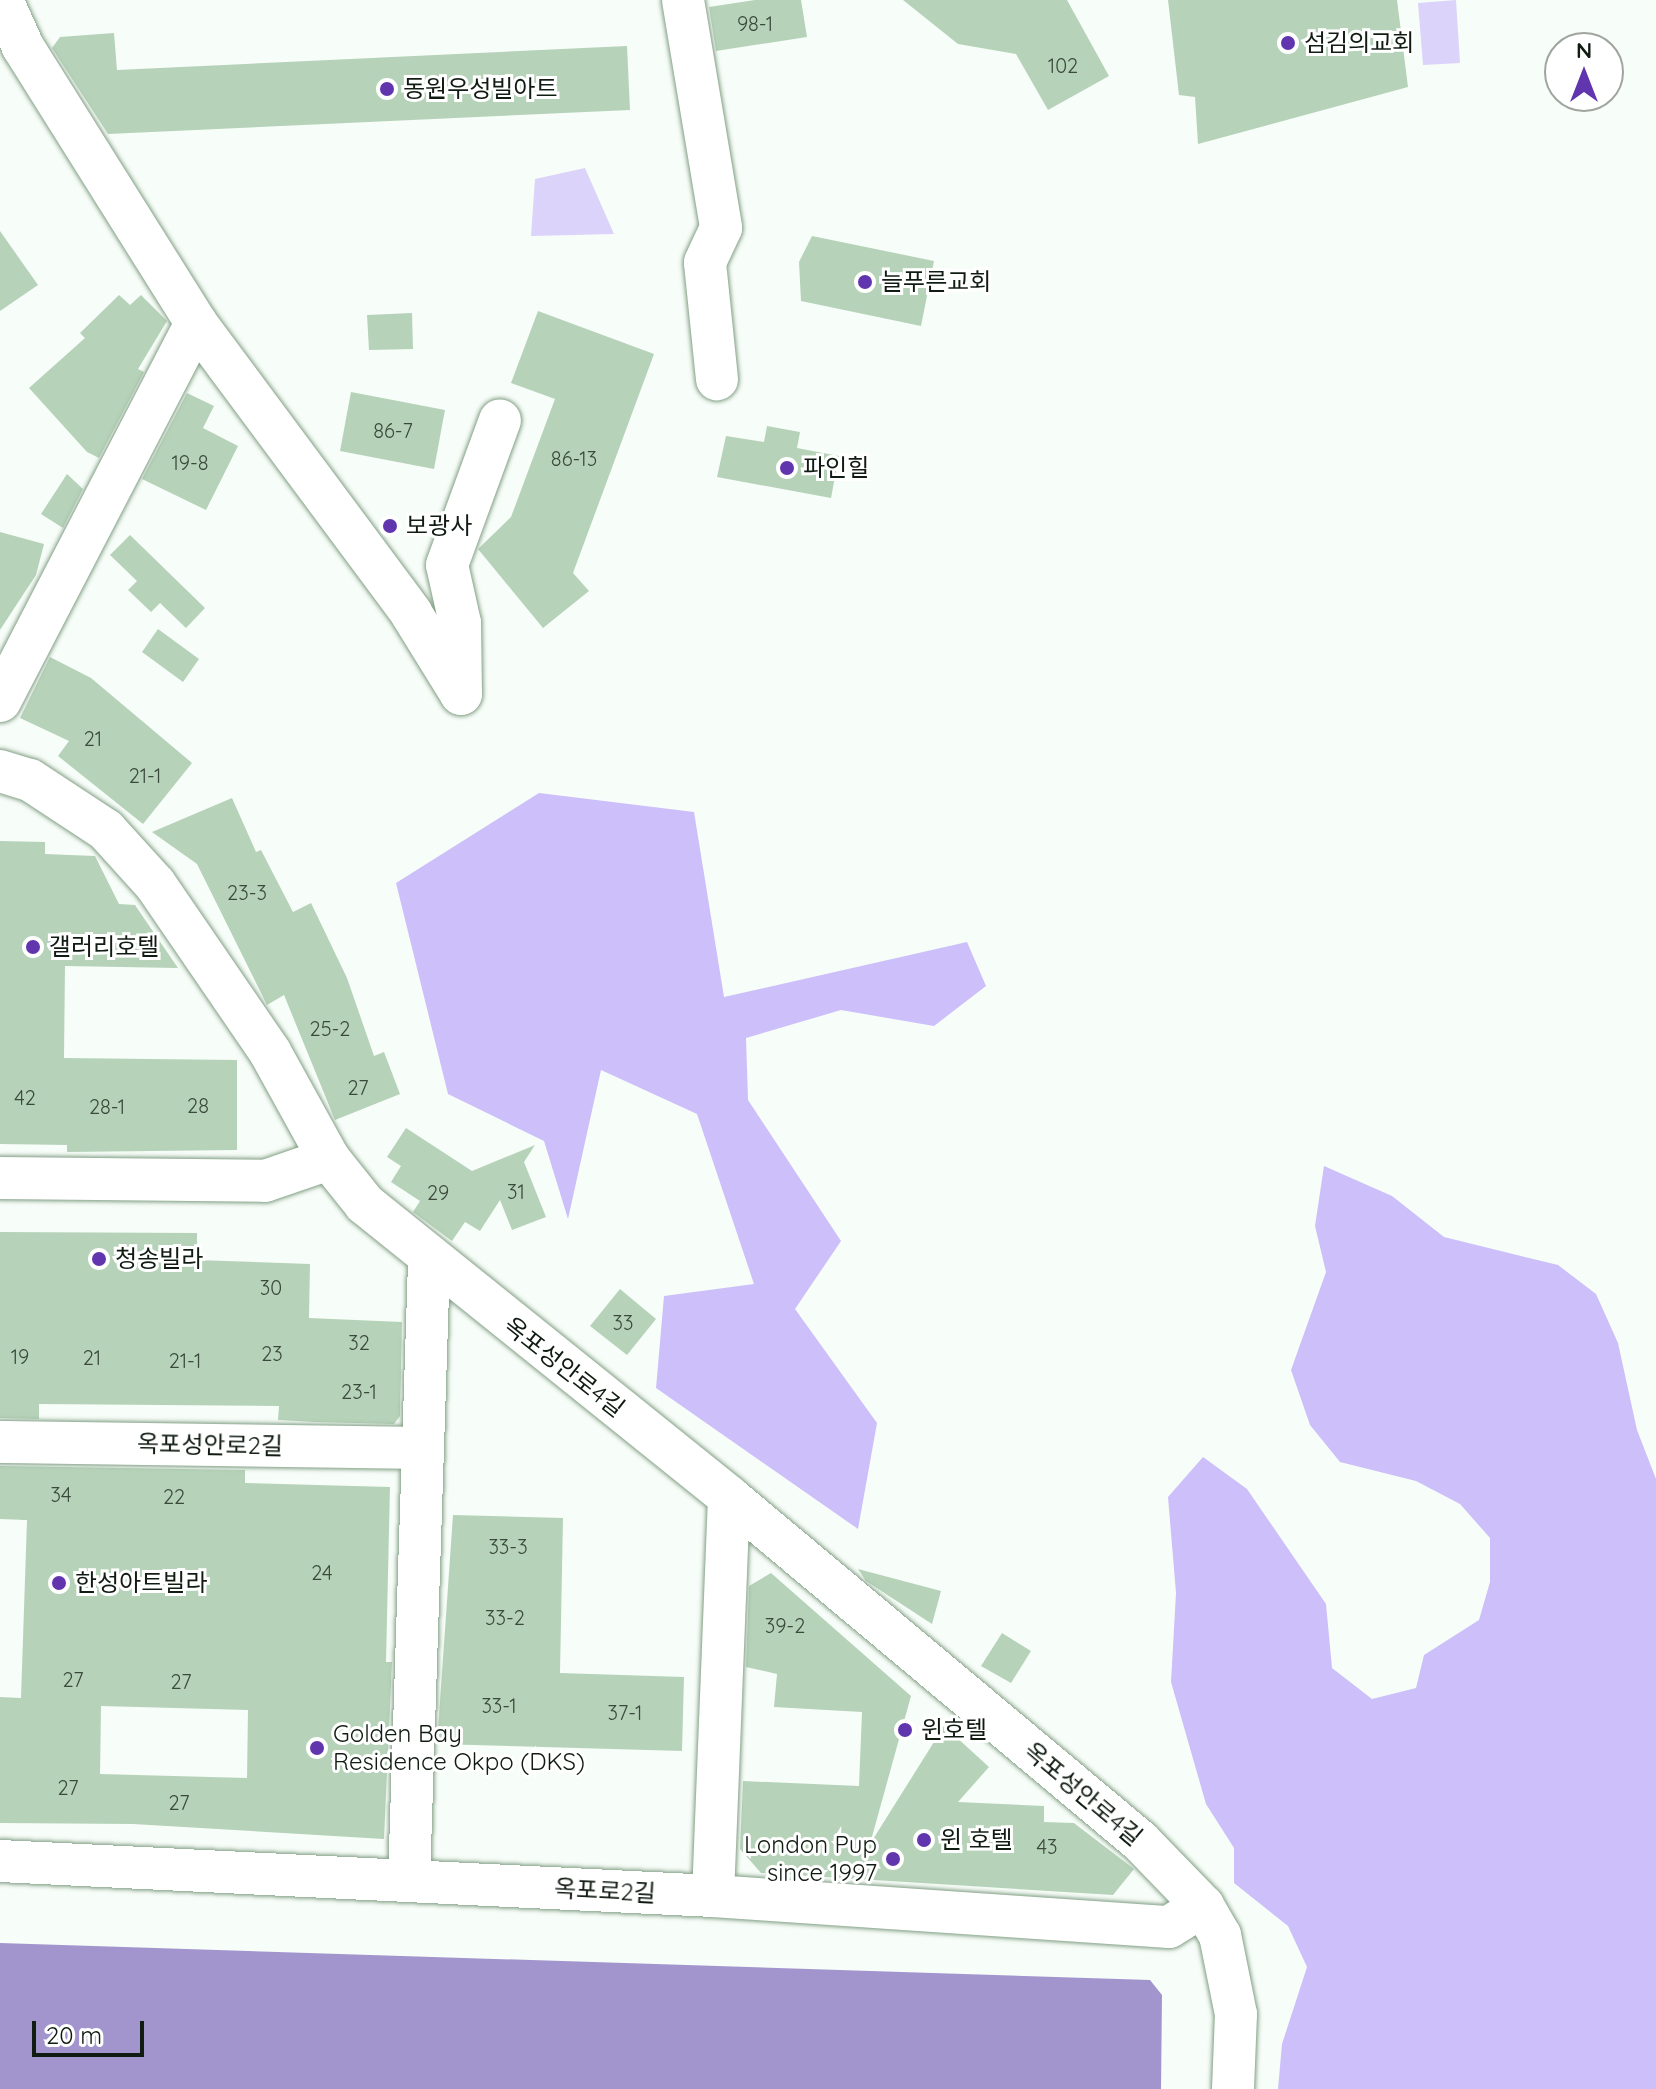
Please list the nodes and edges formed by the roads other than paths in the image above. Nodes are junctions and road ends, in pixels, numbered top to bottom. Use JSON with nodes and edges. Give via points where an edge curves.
{"nodes":[{"id":1,"x":2,"y":0,"type":"edge"},
{"id":2,"x":683,"y":0,"type":"edge"},
{"id":3,"x":196,"y":323,"type":"junction"},
{"id":4,"x":717,"y":379,"type":"dead end"},
{"id":5,"x":500,"y":420,"type":"dead end"},
{"id":6,"x":0,"y":701,"type":"edge"},
{"id":7,"x":0,"y":771,"type":"edge"},
{"id":8,"x":329,"y":1159,"type":"junction"},
{"id":9,"x":0,"y":1178,"type":"edge"},
{"id":10,"x":429,"y":1261,"type":"junction"},
{"id":11,"x":0,"y":1442,"type":"edge"},
{"id":12,"x":421,"y":1448,"type":"junction"},
{"id":13,"x":729,"y":1497,"type":"junction"},
{"id":14,"x":0,"y":1861,"type":"edge"},
{"id":15,"x":409,"y":1881,"type":"junction"},
{"id":16,"x":713,"y":1896,"type":"junction"},
{"id":17,"x":1203,"y":1906,"type":"junction"},
{"id":18,"x":1233,"y":2089,"type":"edge"}],
"edges":[{"from":1,"to":3,"type":"street","via":[[23,47]]},
{"from":2,"to":4,"type":"street","via":[[721,228],[705,263]]},
{"from":3,"to":5,"type":"street","via":[[411,613],[461,694],[460,623],[447,565]]},
{"from":3,"to":6,"type":"street"},
{"from":7,"to":8,"type":"street","name":"옥포성안로4길","via":[[30,780],[106,830],[155,884],[270,1052]]},
{"from":8,"to":9,"type":"street","via":[[265,1181]]},
{"from":8,"to":10,"type":"street","name":"옥포성안로4길","via":[[365,1204]]},
{"from":10,"to":12,"type":"street"},
{"from":10,"to":13,"type":"street","name":"옥포성안로4길"},
{"from":11,"to":12,"type":"street","name":"옥포성안로2길"},
{"from":12,"to":15,"type":"street"},
{"from":13,"to":16,"type":"street"},
{"from":13,"to":17,"type":"street","name":"옥포성안로4길","via":[[1140,1841]]},
{"from":14,"to":15,"type":"street","name":"옥포로2길"},
{"from":15,"to":16,"type":"street","name":"옥포로2길"},
{"from":16,"to":17,"type":"street","name":"옥포로2길","via":[[1169,1927]]},
{"from":17,"to":18,"type":"street","name":"옥포성안로4길","via":[[1220,1935],[1236,2014]]}]}
